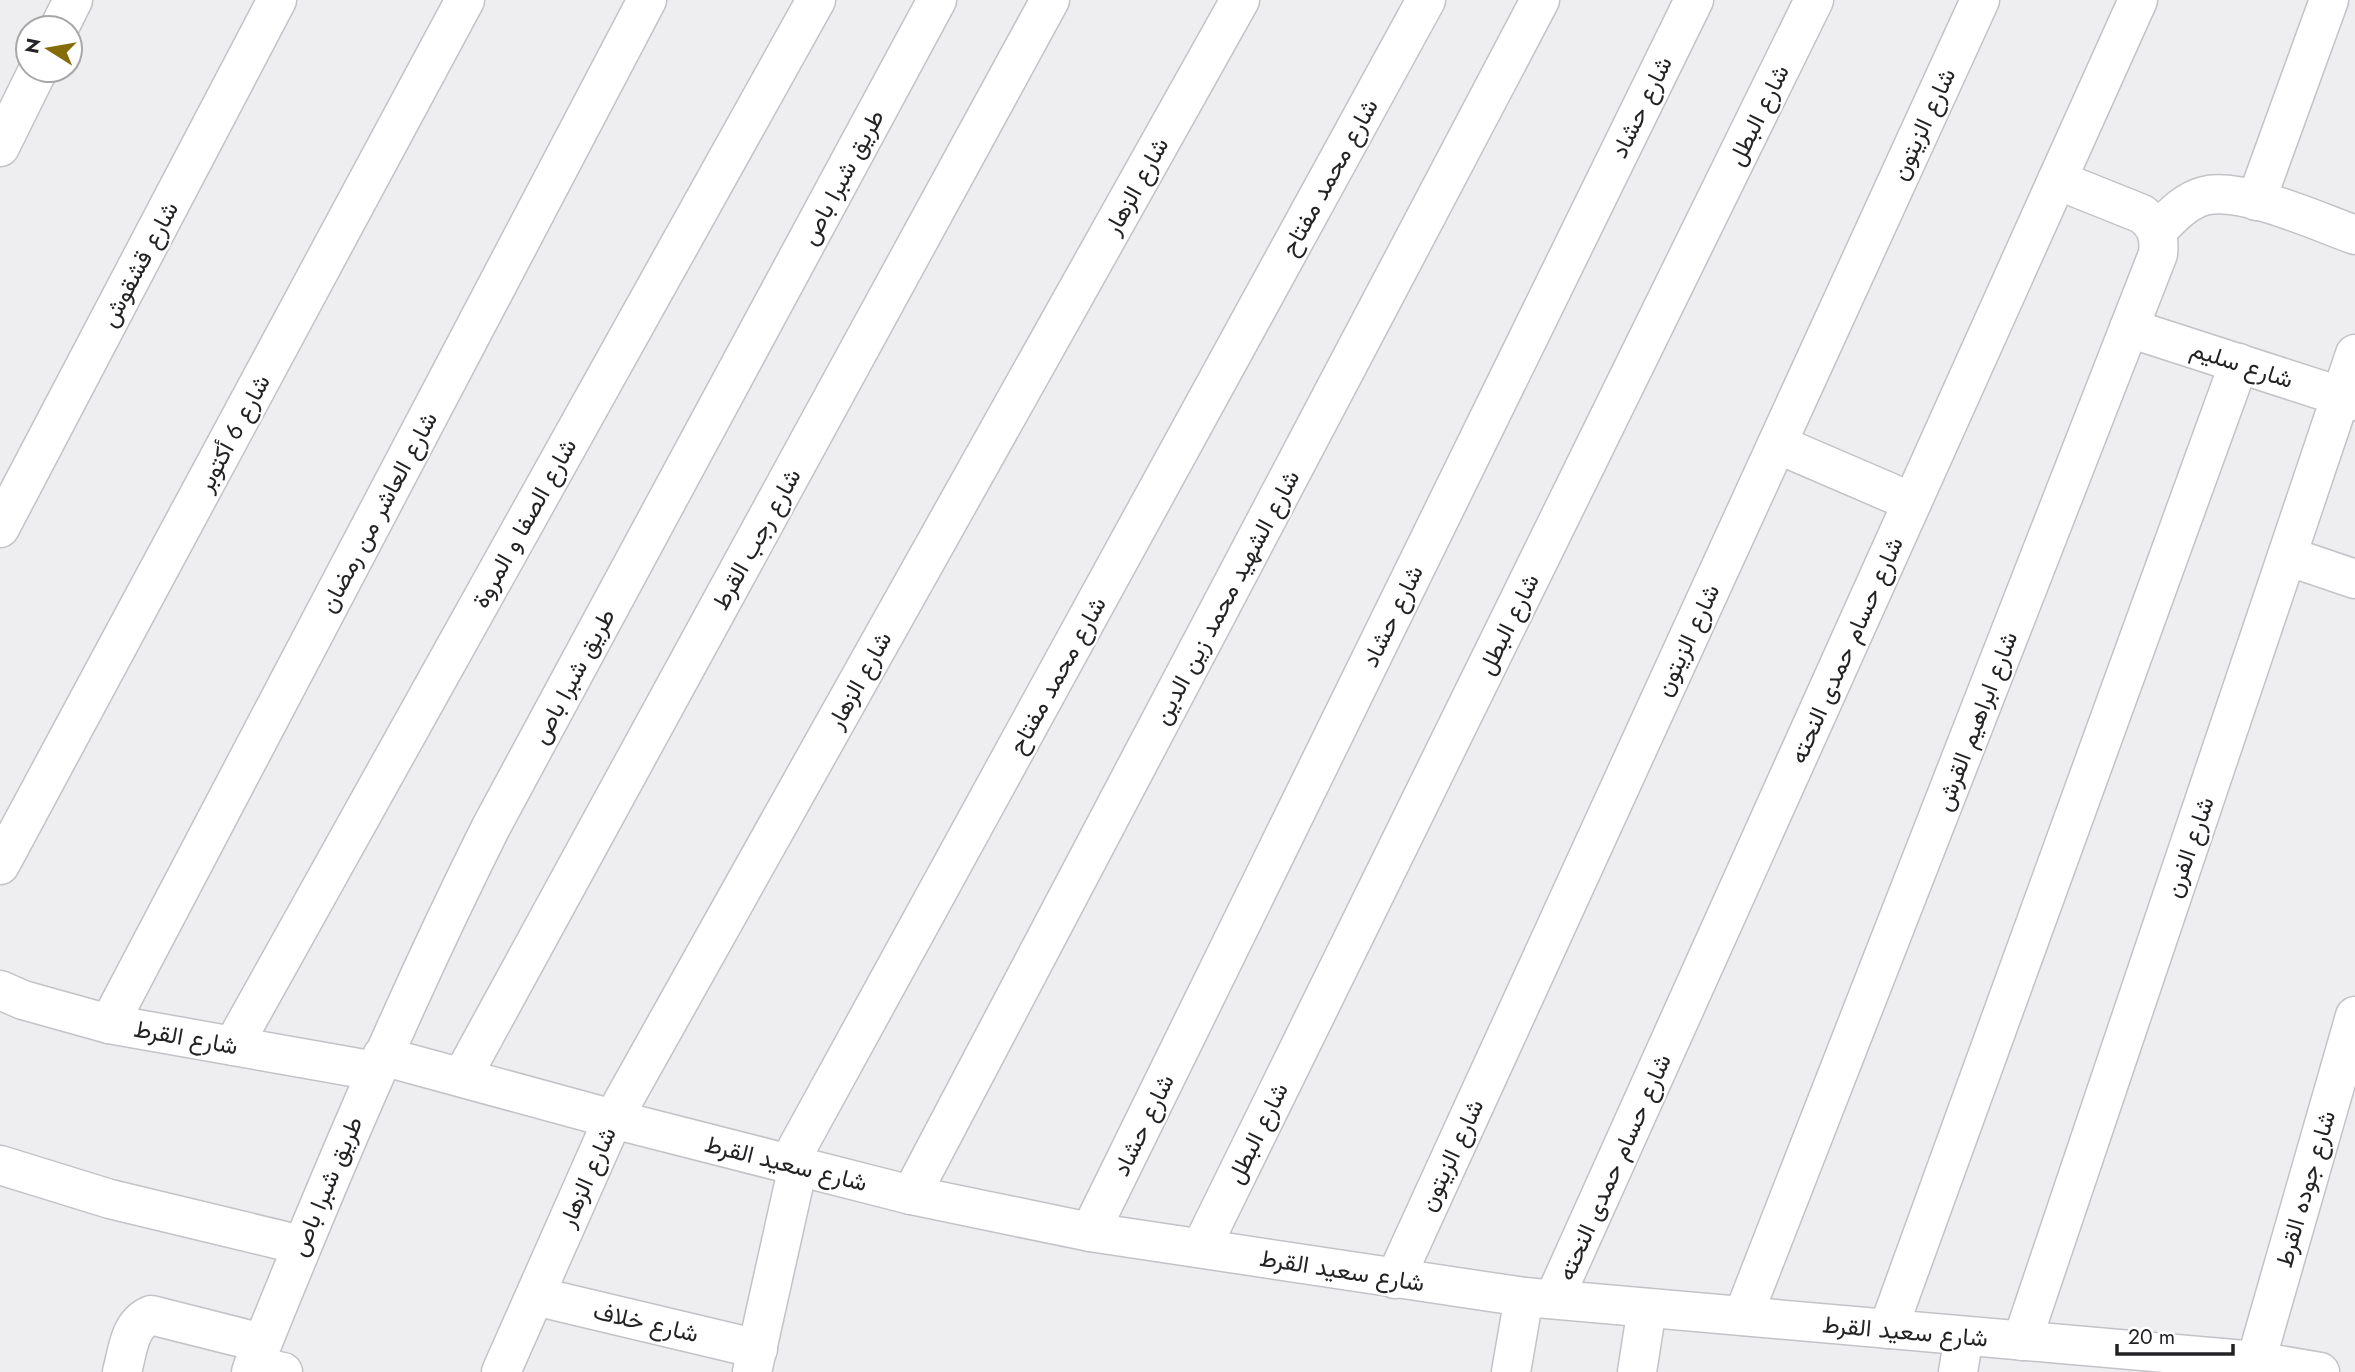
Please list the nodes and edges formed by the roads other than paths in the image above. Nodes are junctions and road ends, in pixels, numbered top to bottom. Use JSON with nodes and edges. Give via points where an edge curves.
{"nodes":[{"id":1,"x":277,"y":0,"type":"edge"},
{"id":2,"x":466,"y":0,"type":"edge"},
{"id":3,"x":647,"y":0,"type":"edge"},
{"id":4,"x":816,"y":0,"type":"edge"},
{"id":5,"x":937,"y":0,"type":"edge"},
{"id":6,"x":1050,"y":0,"type":"edge"},
{"id":7,"x":1240,"y":0,"type":"edge"},
{"id":8,"x":1426,"y":0,"type":"edge"},
{"id":9,"x":1540,"y":0,"type":"edge"},
{"id":10,"x":1694,"y":0,"type":"edge"},
{"id":11,"x":1814,"y":0,"type":"edge"},
{"id":12,"x":1980,"y":0,"type":"edge"},
{"id":13,"x":2138,"y":0,"type":"edge"},
{"id":14,"x":2329,"y":0,"type":"edge"},
{"id":15,"x":31,"y":84,"type":"edge"},
{"id":16,"x":0,"y":147,"type":"edge"},
{"id":17,"x":2057,"y":180,"type":"junction"},
{"id":18,"x":2256,"y":201,"type":"junction"},
{"id":19,"x":2157,"y":231,"type":"junction"},
{"id":20,"x":2355,"y":235,"type":"edge"},
{"id":21,"x":2129,"y":328,"type":"junction"},
{"id":22,"x":2355,"y":354,"type":"edge"},
{"id":23,"x":2239,"y":363,"type":"junction"},
{"id":24,"x":2348,"y":399,"type":"edge"},
{"id":25,"x":1777,"y":444,"type":"junction"},
{"id":26,"x":1912,"y":502,"type":"junction"},
{"id":27,"x":0,"y":528,"type":"edge"},
{"id":28,"x":2287,"y":556,"type":"junction"},
{"id":29,"x":2355,"y":579,"type":"edge"},
{"id":30,"x":0,"y":865,"type":"edge"},
{"id":31,"x":0,"y":990,"type":"edge"},
{"id":32,"x":2355,"y":1016,"type":"edge"},
{"id":33,"x":109,"y":1024,"type":"junction"},
{"id":34,"x":233,"y":1046,"type":"junction"},
{"id":35,"x":379,"y":1064,"type":"junction"},
{"id":36,"x":462,"y":1077,"type":"junction"},
{"id":37,"x":613,"y":1119,"type":"junction"},
{"id":38,"x":795,"y":1165,"type":"junction"},
{"id":39,"x":0,"y":1166,"type":"edge"},
{"id":40,"x":911,"y":1195,"type":"junction"},
{"id":41,"x":1090,"y":1232,"type":"junction"},
{"id":42,"x":301,"y":1245,"type":"junction"},
{"id":43,"x":1201,"y":1248,"type":"junction"},
{"id":44,"x":1395,"y":1279,"type":"junction"},
{"id":45,"x":535,"y":1296,"type":"junction"},
{"id":46,"x":1539,"y":1298,"type":"junction"},
{"id":47,"x":1647,"y":1308,"type":"junction"},
{"id":48,"x":1743,"y":1316,"type":"junction"},
{"id":49,"x":1888,"y":1329,"type":"junction"},
{"id":50,"x":2022,"y":1341,"type":"junction"},
{"id":51,"x":1961,"y":1354,"type":"edge"},
{"id":52,"x":755,"y":1360,"type":"edge"},
{"id":53,"x":2112,"y":1360,"type":"edge"},
{"id":54,"x":262,"y":1363,"type":"edge"},
{"id":55,"x":2272,"y":1366,"type":"edge"},
{"id":56,"x":122,"y":1372,"type":"edge"},
{"id":57,"x":501,"y":1372,"type":"edge"},
{"id":58,"x":1511,"y":1372,"type":"edge"},
{"id":59,"x":1637,"y":1372,"type":"edge"},
{"id":60,"x":2320,"y":1372,"type":"edge"}],
"edges":[{"from":1,"to":27,"type":"street","name":"شارع قشقوش"},
{"from":2,"to":30,"type":"street","name":"شارع 6 أكتوبر"},
{"from":3,"to":33,"type":"street","name":"شارع العاشر من رمضان"},
{"from":4,"to":34,"type":"street","name":"شارع الصفا و المروة"},
{"from":5,"to":35,"type":"street","name":"طريق شبرا باص","via":[[491,828]]},
{"from":6,"to":36,"type":"street","name":"شارع رجب القرط"},
{"from":7,"to":37,"type":"street","name":"شارع الزهار"},
{"from":8,"to":38,"type":"street","name":"شارع محمد مفتاح","via":[[797,1148]]},
{"from":9,"to":40,"type":"street","name":"شارع الشهيد محمد زين الدين"},
{"from":10,"to":41,"type":"street","name":"شارع حشاد"},
{"from":11,"to":43,"type":"street","name":"شارع البطل"},
{"from":12,"to":25,"type":"street","name":"شارع الزيتون"},
{"from":13,"to":17,"type":"street","name":"شارع حسام حمدى النحته"},
{"from":14,"to":18,"type":"street"},
{"from":15,"to":16,"type":"street"},
{"from":17,"to":19,"type":"street","via":[[2142,214]]},
{"from":17,"to":26,"type":"street","name":"شارع حسام حمدى النحته"},
{"from":18,"to":19,"type":"street","via":[[2221,194],[2204,196],[2188,203]]},
{"from":18,"to":20,"type":"street"},
{"from":19,"to":21,"type":"street","name":"شارع ابراهيم القرش","via":[[2158,254]]},
{"from":21,"to":23,"type":"street","name":"شارع سليم"},
{"from":21,"to":48,"type":"street","name":"شارع ابراهيم القرش"},
{"from":22,"to":24,"type":"street","name":"شارع الفرن"},
{"from":23,"to":24,"type":"street","name":"شارع سليم"},
{"from":23,"to":49,"type":"street"},
{"from":24,"to":28,"type":"street","name":"شارع الفرن"},
{"from":25,"to":26,"type":"street"},
{"from":25,"to":44,"type":"street","name":"شارع الزيتون"},
{"from":26,"to":46,"type":"street","name":"شارع حسام حمدى النحته"},
{"from":28,"to":29,"type":"street"},
{"from":28,"to":50,"type":"street","name":"شارع الفرن"},
{"from":31,"to":33,"type":"street","name":"شارع القرط"},
{"from":32,"to":55,"type":"street","name":"شارع جوده القرط"},
{"from":33,"to":34,"type":"street","name":"شارع القرط"},
{"from":34,"to":35,"type":"street","name":"شارع القرط"},
{"from":35,"to":36,"type":"street","name":"شارع سعيد القرط"},
{"from":35,"to":42,"type":"street","name":"طريق شبرا باص"},
{"from":36,"to":37,"type":"street","name":"شارع سعيد القرط"},
{"from":37,"to":38,"type":"street","name":"شارع سعيد القرط"},
{"from":37,"to":45,"type":"street","name":"شارع الزهار"},
{"from":38,"to":40,"type":"street","name":"شارع سعيد القرط"},
{"from":38,"to":52,"type":"street","name":"شارع محمد مفتاح"},
{"from":39,"to":42,"type":"street","via":[[110,1199]]},
{"from":40,"to":41,"type":"street","name":"شارع سعيد القرط"},
{"from":41,"to":43,"type":"street","name":"شارع سعيد القرط"},
{"from":42,"to":54,"type":"street","name":"طريق شبرا باص"},
{"from":43,"to":44,"type":"street","name":"شارع سعيد القرط"},
{"from":44,"to":46,"type":"street","name":"شارع سعيد القرط"},
{"from":45,"to":52,"type":"street","name":"شارع خلاف"},
{"from":45,"to":57,"type":"street","name":"شارع الزهار"},
{"from":46,"to":47,"type":"street","name":"شارع سعيد القرط"},
{"from":46,"to":58,"type":"street","name":"شارع حسام حمدى النحته"},
{"from":47,"to":48,"type":"street","name":"شارع سعيد القرط"},
{"from":47,"to":59,"type":"street"},
{"from":48,"to":49,"type":"street","name":"شارع سعيد القرط"},
{"from":49,"to":51,"type":"street","name":"شارع سعيد القرط"},
{"from":50,"to":51,"type":"street","name":"شارع سعيد القرط"},
{"from":50,"to":53,"type":"street","name":"شارع سعيد القرط"},
{"from":53,"to":55,"type":"street","name":"شارع سعيد القرط"},
{"from":54,"to":56,"type":"street","via":[[151,1315],[140,1319],[134,1329]]},
{"from":55,"to":60,"type":"street","name":"شارع سعيد القرط"}]}
